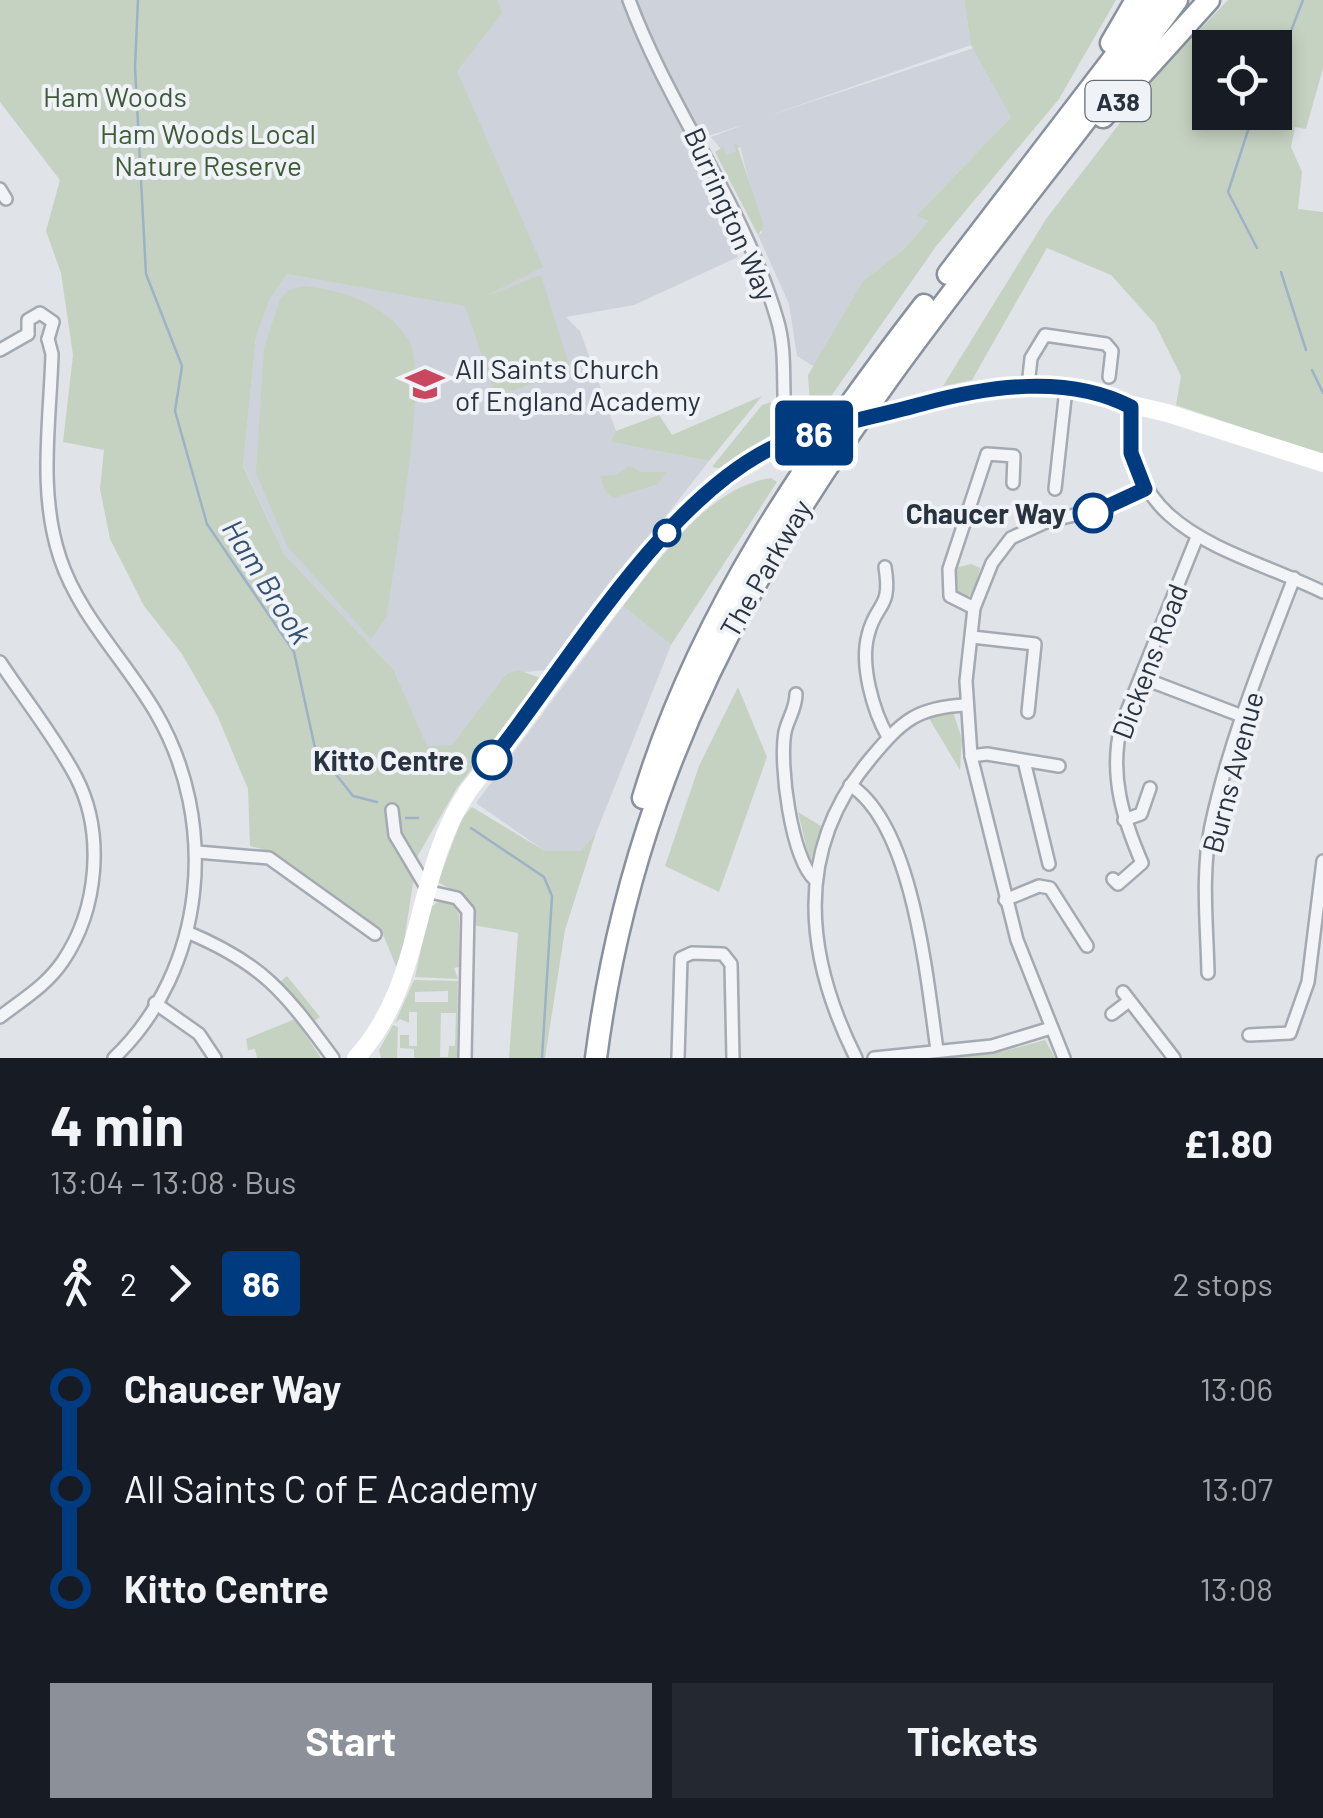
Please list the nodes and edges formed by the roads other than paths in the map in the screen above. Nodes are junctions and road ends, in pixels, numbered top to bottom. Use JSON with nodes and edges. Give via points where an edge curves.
{"nodes":[{"id":1,"x":629,"y":0,"type":"edge"},
{"id":2,"x":1136,"y":0,"type":"edge"},
{"id":3,"x":1158,"y":0,"type":"edge"},
{"id":4,"x":1177,"y":0,"type":"edge"},
{"id":5,"x":1209,"y":0,"type":"edge"},
{"id":6,"x":1065,"y":123,"type":"junction"},
{"id":7,"x":1025,"y":199,"type":"junction"},
{"id":8,"x":28,"y":334,"type":"junction"},
{"id":9,"x":48,"y":339,"type":"junction"},
{"id":10,"x":0,"y":350,"type":"edge"},
{"id":11,"x":1109,"y":378,"type":"dead end"},
{"id":12,"x":1028,"y":386,"type":"junction"},
{"id":13,"x":1066,"y":388,"type":"junction"},
{"id":14,"x":1131,"y":407,"type":"junction"},
{"id":15,"x":789,"y":440,"type":"junction"},
{"id":16,"x":1323,"y":462,"type":"edge"},
{"id":17,"x":1013,"y":483,"type":"dead end"},
{"id":18,"x":1056,"y":489,"type":"dead end"},
{"id":19,"x":1145,"y":489,"type":"junction"},
{"id":20,"x":1197,"y":537,"type":"junction"},
{"id":21,"x":941,"y":544,"type":"dead end"},
{"id":22,"x":955,"y":550,"type":"junction"},
{"id":23,"x":901,"y":575,"type":"dead end"},
{"id":24,"x":1294,"y":578,"type":"junction"},
{"id":25,"x":1323,"y":592,"type":"edge"},
{"id":26,"x":974,"y":608,"type":"junction"},
{"id":27,"x":972,"y":637,"type":"junction"},
{"id":28,"x":0,"y":662,"type":"edge"},
{"id":29,"x":1153,"y":682,"type":"dead end"},
{"id":30,"x":1176,"y":691,"type":"junction"},
{"id":31,"x":796,"y":694,"type":"dead end"},
{"id":32,"x":966,"y":705,"type":"junction"},
{"id":33,"x":1171,"y":705,"type":"dead end"},
{"id":34,"x":1028,"y":712,"type":"dead end"},
{"id":35,"x":1242,"y":716,"type":"junction"},
{"id":36,"x":888,"y":737,"type":"junction"},
{"id":37,"x":971,"y":756,"type":"junction"},
{"id":38,"x":1024,"y":761,"type":"junction"},
{"id":39,"x":1059,"y":766,"type":"dead end"},
{"id":40,"x":850,"y":785,"type":"junction"},
{"id":41,"x":1150,"y":788,"type":"dead end"},
{"id":42,"x":392,"y":810,"type":"dead end"},
{"id":43,"x":1124,"y":820,"type":"junction"},
{"id":44,"x":197,"y":852,"type":"junction"},
{"id":45,"x":1323,"y":861,"type":"edge"},
{"id":46,"x":1049,"y":864,"type":"dead end"},
{"id":47,"x":1112,"y":879,"type":"dead end"},
{"id":48,"x":815,"y":880,"type":"junction"},
{"id":49,"x":426,"y":889,"type":"junction"},
{"id":50,"x":1005,"y":900,"type":"junction"},
{"id":51,"x":187,"y":932,"type":"junction"},
{"id":52,"x":367,"y":933,"type":"dead end"},
{"id":53,"x":1087,"y":946,"type":"dead end"},
{"id":54,"x":1208,"y":973,"type":"dead end"},
{"id":55,"x":155,"y":1004,"type":"junction"},
{"id":56,"x":1112,"y":1014,"type":"dead end"},
{"id":57,"x":1,"y":1015,"type":"edge"},
{"id":58,"x":1050,"y":1028,"type":"junction"},
{"id":59,"x":1250,"y":1036,"type":"dead end"},
{"id":60,"x":937,"y":1050,"type":"junction"},
{"id":61,"x":897,"y":1056,"type":"edge"},
{"id":62,"x":114,"y":1058,"type":"edge"},
{"id":63,"x":216,"y":1058,"type":"edge"},
{"id":64,"x":333,"y":1058,"type":"edge"},
{"id":65,"x":356,"y":1058,"type":"edge"},
{"id":66,"x":465,"y":1058,"type":"edge"},
{"id":67,"x":583,"y":1058,"type":"edge"},
{"id":68,"x":596,"y":1058,"type":"edge"},
{"id":69,"x":678,"y":1058,"type":"edge"},
{"id":70,"x":734,"y":1058,"type":"edge"},
{"id":71,"x":856,"y":1058,"type":"edge"},
{"id":72,"x":874,"y":1058,"type":"edge"},
{"id":73,"x":1064,"y":1058,"type":"edge"},
{"id":74,"x":1174,"y":1058,"type":"edge"}],
"edges":[{"from":1,"to":15,"type":"street","name":"Burrington Way","via":[[748,241],[778,321]]},
{"from":2,"to":6,"type":"highway","number":"A38"},
{"from":3,"to":6,"type":"highway","name":"The Parkway","number":"A38"},
{"from":4,"to":7,"type":"highway","name":"The Parkway","number":"A38"},
{"from":5,"to":7,"type":"highway","number":"A38"},
{"from":6,"to":67,"type":"highway","name":"The Parkway","number":"A38","via":[[859,388],[733,584],[655,756],[604,942]]},
{"from":7,"to":68,"type":"highway","name":"The Parkway","number":"A38","via":[[859,416],[782,531],[726,633],[640,847],[609,970]]},
{"from":8,"to":9,"type":"street"},
{"from":8,"to":9,"type":"street","via":[[28,320],[40,314],[53,322]]},
{"from":8,"to":10,"type":"street"},
{"from":9,"to":44,"type":"street","via":[[46,497],[59,555],[82,606],[173,747]]},
{"from":11,"to":12,"type":"street","via":[[1112,351],[1106,344],[1045,335],[1030,358]]},
{"from":12,"to":13,"type":"street"},
{"from":12,"to":15,"type":"street","bridge":true,"via":[[948,397]]},
{"from":13,"to":14,"type":"street"},
{"from":13,"to":18,"type":"street"},
{"from":14,"to":16,"type":"street"},
{"from":14,"to":19,"type":"street","via":[[1131,453]]},
{"from":15,"to":49,"type":"street","via":[[717,483],[678,519],[468,791],[443,834]]},
{"from":17,"to":22,"type":"street","via":[[1014,456],[987,454]]},
{"from":19,"to":20,"type":"street","via":[[1160,511]]},
{"from":19,"to":26,"type":"street","via":[[1114,506],[1048,521],[1011,538],[992,563]]},
{"from":20,"to":24,"type":"street"},
{"from":20,"to":43,"type":"street","name":"Dickens Road","via":[[1120,726],[1115,748]]},
{"from":21,"to":22,"type":"street"},
{"from":22,"to":26,"type":"street","via":[[950,596]]},
{"from":23,"to":36,"type":"street","via":[[886,573],[890,592],[868,633],[876,716]]},
{"from":24,"to":25,"type":"street"},
{"from":24,"to":35,"type":"street","name":"Burns Avenue"},
{"from":26,"to":27,"type":"street"},
{"from":27,"to":32,"type":"street"},
{"from":27,"to":34,"type":"street","via":[[1035,644]]},
{"from":28,"to":57,"type":"street","via":[[76,778],[94,850],[74,940],[49,978]]},
{"from":29,"to":30,"type":"street"},
{"from":30,"to":33,"type":"street"},
{"from":30,"to":35,"type":"street"},
{"from":31,"to":48,"type":"street","via":[[786,732],[789,809],[798,850]]},
{"from":32,"to":36,"type":"street","via":[[920,711]]},
{"from":32,"to":37,"type":"street"},
{"from":35,"to":54,"type":"street","name":"Burns Avenue","via":[[1211,828]]},
{"from":36,"to":40,"type":"street"},
{"from":37,"to":38,"type":"street"},
{"from":37,"to":50,"type":"street"},
{"from":38,"to":39,"type":"street"},
{"from":38,"to":46,"type":"street"},
{"from":40,"to":48,"type":"street","via":[[830,819]]},
{"from":40,"to":60,"type":"street","via":[[879,813],[904,877]]},
{"from":41,"to":43,"type":"street","via":[[1141,814]]},
{"from":42,"to":49,"type":"street","via":[[395,834]]},
{"from":43,"to":47,"type":"street","name":"Dickens Road","via":[[1142,864],[1118,884]]},
{"from":44,"to":51,"type":"street"},
{"from":44,"to":52,"type":"street","via":[[269,858]]},
{"from":45,"to":59,"type":"street","via":[[1308,982],[1290,1033]]},
{"from":48,"to":71,"type":"street","via":[[816,944]]},
{"from":49,"to":65,"type":"street","via":[[403,984],[380,1030]]},
{"from":49,"to":66,"type":"street","via":[[457,898],[468,912]]},
{"from":50,"to":53,"type":"street","via":[[1050,888]]},
{"from":50,"to":58,"type":"street"},
{"from":51,"to":55,"type":"street"},
{"from":51,"to":64,"type":"street","via":[[258,967]]},
{"from":55,"to":62,"type":"street"},
{"from":55,"to":63,"type":"street","via":[[200,1034]]},
{"from":56,"to":74,"type":"street","via":[[1126,997]]},
{"from":58,"to":60,"type":"street","via":[[992,1046]]},
{"from":58,"to":73,"type":"street"},
{"from":60,"to":61,"type":"street"},
{"from":61,"to":72,"type":"street"},
{"from":69,"to":70,"type":"street","via":[[681,958],[692,953],[722,954],[731,964]]}]}
